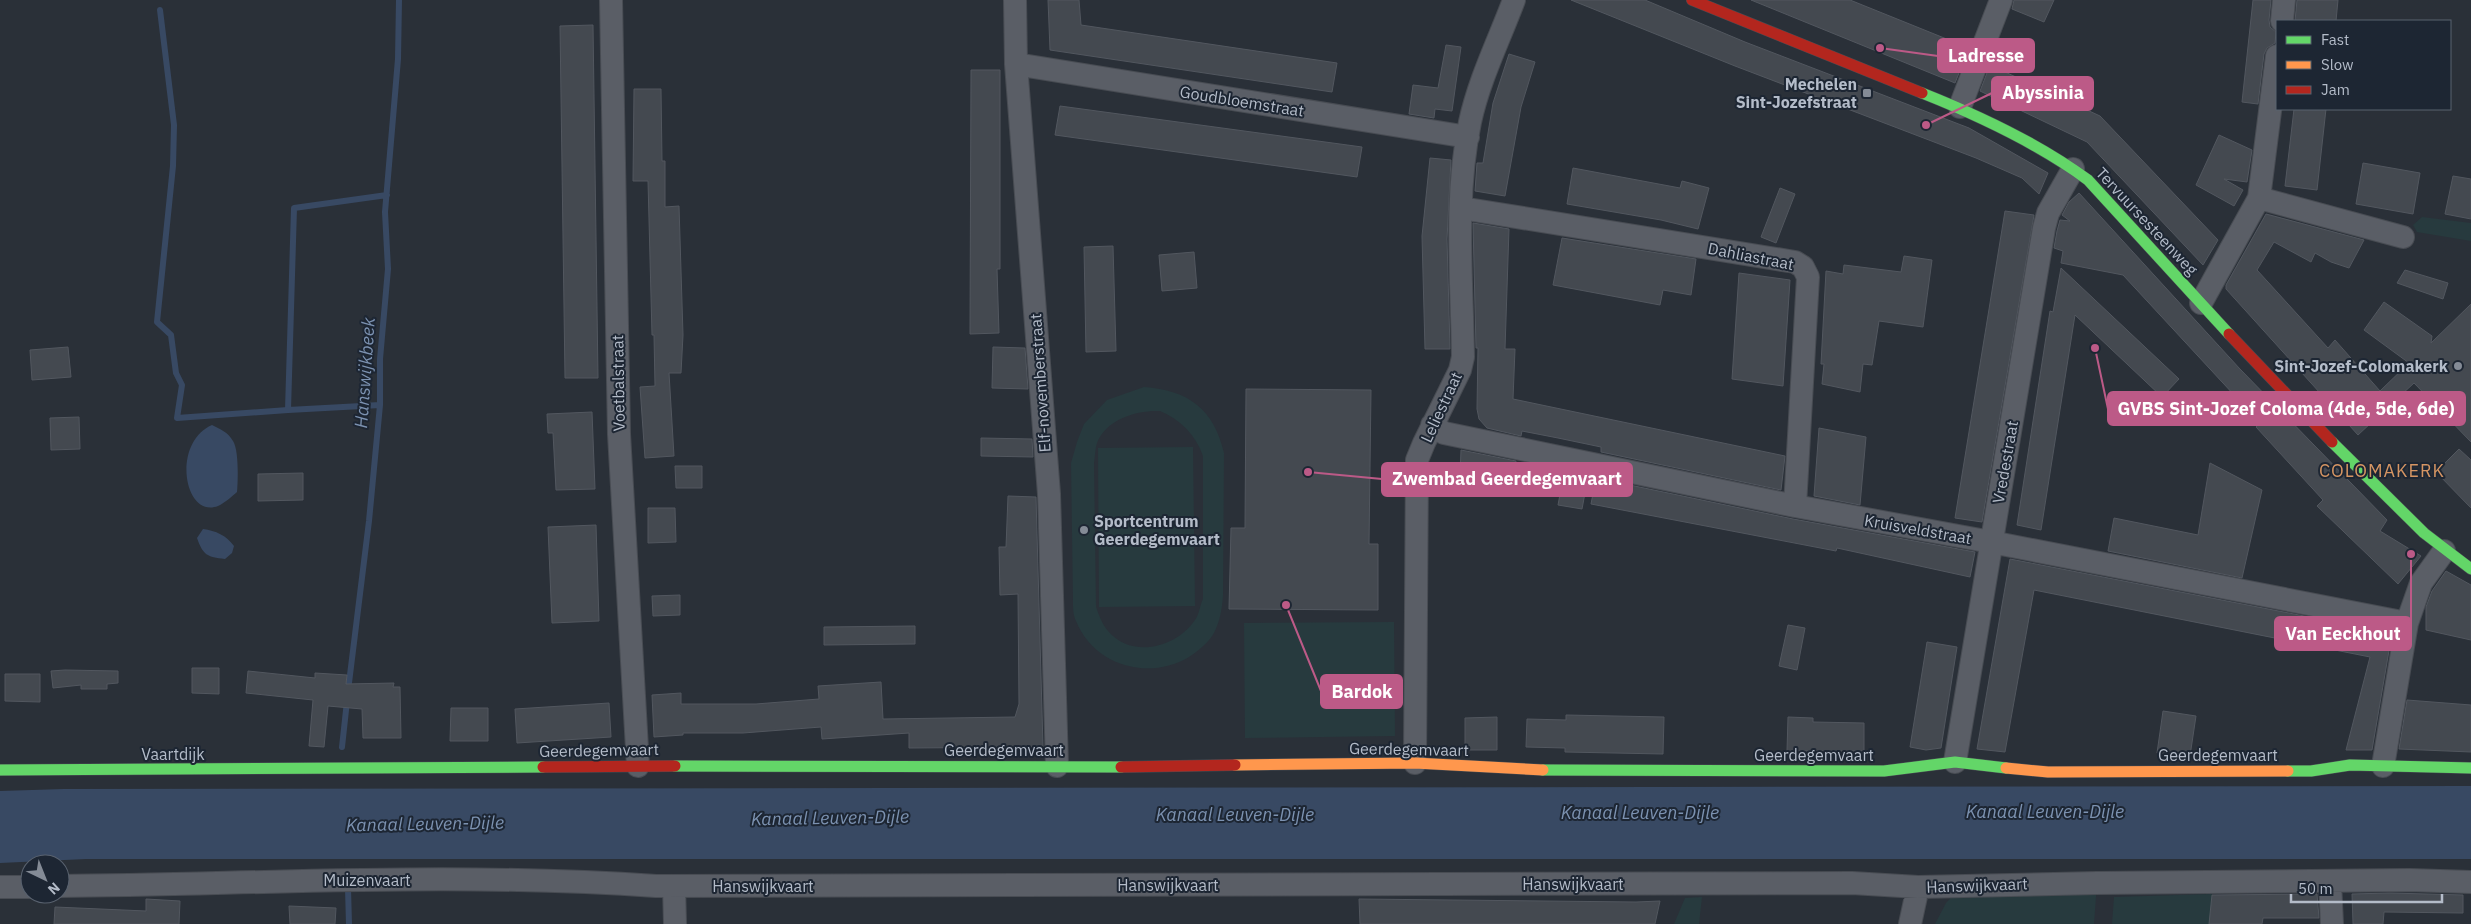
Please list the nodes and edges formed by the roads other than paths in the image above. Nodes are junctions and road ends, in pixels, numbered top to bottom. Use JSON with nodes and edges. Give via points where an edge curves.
{"nodes":[{"id":1,"x":611,"y":0,"type":"edge"},
{"id":2,"x":1015,"y":0,"type":"edge"},
{"id":3,"x":1514,"y":0,"type":"edge"},
{"id":4,"x":1692,"y":0,"type":"edge"},
{"id":5,"x":2002,"y":0,"type":"edge"},
{"id":6,"x":2284,"y":0,"type":"edge"},
{"id":7,"x":2282,"y":20,"type":"edge"},
{"id":8,"x":1016,"y":64,"type":"junction"},
{"id":9,"x":2276,"y":64,"type":"edge"},
{"id":10,"x":1960,"y":107,"type":"junction"},
{"id":11,"x":1468,"y":137,"type":"junction"},
{"id":12,"x":2073,"y":169,"type":"junction"},
{"id":13,"x":2259,"y":198,"type":"junction"},
{"id":14,"x":1461,"y":208,"type":"junction"},
{"id":15,"x":2403,"y":237,"type":"dead end"},
{"id":16,"x":2201,"y":303,"type":"junction"},
{"id":17,"x":1432,"y":425,"type":"junction"},
{"id":18,"x":1796,"y":506,"type":"junction"},
{"id":19,"x":1991,"y":542,"type":"junction"},
{"id":20,"x":2444,"y":551,"type":"junction"},
{"id":21,"x":2471,"y":570,"type":"edge"},
{"id":22,"x":2407,"y":623,"type":"junction"},
{"id":23,"x":1955,"y":762,"type":"junction"},
{"id":24,"x":1415,"y":763,"type":"junction"},
{"id":25,"x":638,"y":766,"type":"junction"},
{"id":26,"x":1057,"y":766,"type":"junction"},
{"id":27,"x":2383,"y":766,"type":"junction"},
{"id":28,"x":2471,"y":768,"type":"edge"},
{"id":29,"x":0,"y":770,"type":"edge"},
{"id":30,"x":345,"y":770,"type":"joint"},
{"id":31,"x":2330,"y":882,"type":"junction"},
{"id":32,"x":2471,"y":882,"type":"edge"},
{"id":33,"x":70,"y":886,"type":"edge"},
{"id":34,"x":674,"y":886,"type":"junction"},
{"id":35,"x":0,"y":887,"type":"edge"},
{"id":36,"x":20,"y":887,"type":"edge"},
{"id":37,"x":1918,"y":887,"type":"junction"},
{"id":38,"x":676,"y":924,"type":"edge"},
{"id":39,"x":1910,"y":924,"type":"edge"},
{"id":40,"x":2332,"y":924,"type":"edge"}],
"edges":[{"from":1,"to":25,"type":"street","name":"Voetbalstraat","via":[[619,434]]},
{"from":2,"to":8,"type":"street","name":"Elf-novemberstraat"},
{"from":3,"to":11,"type":"street","name":"Leliestraat","via":[[1478,94]]},
{"from":4,"to":10,"type":"street","name":"Tervuursesteenweg"},
{"from":5,"to":10,"type":"street"},
{"from":6,"to":7,"type":"street"},
{"from":8,"to":11,"type":"street","name":"Goudbloemstraat"},
{"from":8,"to":26,"type":"street","name":"Elf-novemberstraat","via":[[1049,494]]},
{"from":9,"to":13,"type":"street"},
{"from":10,"to":12,"type":"street","name":"Tervuursesteenweg"},
{"from":11,"to":14,"type":"street","name":"Leliestraat"},
{"from":12,"to":16,"type":"street","name":"Tervuursesteenweg","via":[[2088,180]]},
{"from":12,"to":19,"type":"street","name":"Vredestraat","via":[[2048,213],[2044,228]]},
{"from":13,"to":15,"type":"street"},
{"from":13,"to":16,"type":"street"},
{"from":14,"to":17,"type":"street","name":"Leliestraat","via":[[1463,357]]},
{"from":14,"to":18,"type":"street","name":"Dahliastraat","via":[[1795,262],[1803,267],[1808,277]]},
{"from":16,"to":20,"type":"street","name":"Tervuursesteenweg","via":[[2325,435]]},
{"from":17,"to":18,"type":"street","name":"Kruisveldstraat","via":[[1444,433]]},
{"from":17,"to":24,"type":"street","name":"Leliestraat","via":[[1417,460]]},
{"from":18,"to":19,"type":"street","name":"Kruisveldstraat"},
{"from":19,"to":22,"type":"street","name":"Kruisveldstraat"},
{"from":19,"to":23,"type":"street","name":"Vredestraat"},
{"from":20,"to":21,"type":"street","name":"Tervuursesteenweg"},
{"from":20,"to":22,"type":"street","via":[[2421,583]]},
{"from":22,"to":27,"type":"street"},
{"from":23,"to":24,"type":"street","name":"Geerdegemvaart","via":[[1884,771],[1518,770]]},
{"from":23,"to":27,"type":"street","name":"Geerdegemvaart","via":[[2048,772],[2311,771],[2350,765]]},
{"from":24,"to":26,"type":"street","name":"Geerdegemvaart"},
{"from":25,"to":26,"type":"street","name":"Geerdegemvaart"},
{"from":25,"to":30,"type":"street","name":"Geerdegemvaart"},
{"from":27,"to":28,"type":"street","name":"Geerdegemvaart"},
{"from":29,"to":30,"type":"street","name":"Vaartdijk"},
{"from":31,"to":32,"type":"street","name":"Hanswijkvaart"},
{"from":31,"to":37,"type":"street","name":"Hanswijkvaart"},
{"from":31,"to":40,"type":"street"},
{"from":33,"to":34,"type":"street","name":"Muizenvaart","via":[[330,880],[544,880]]},
{"from":34,"to":37,"type":"street","name":"Hanswijkvaart","via":[[1852,882]]},
{"from":34,"to":38,"type":"street"},
{"from":35,"to":36,"type":"street"},
{"from":37,"to":39,"type":"street"}]}
